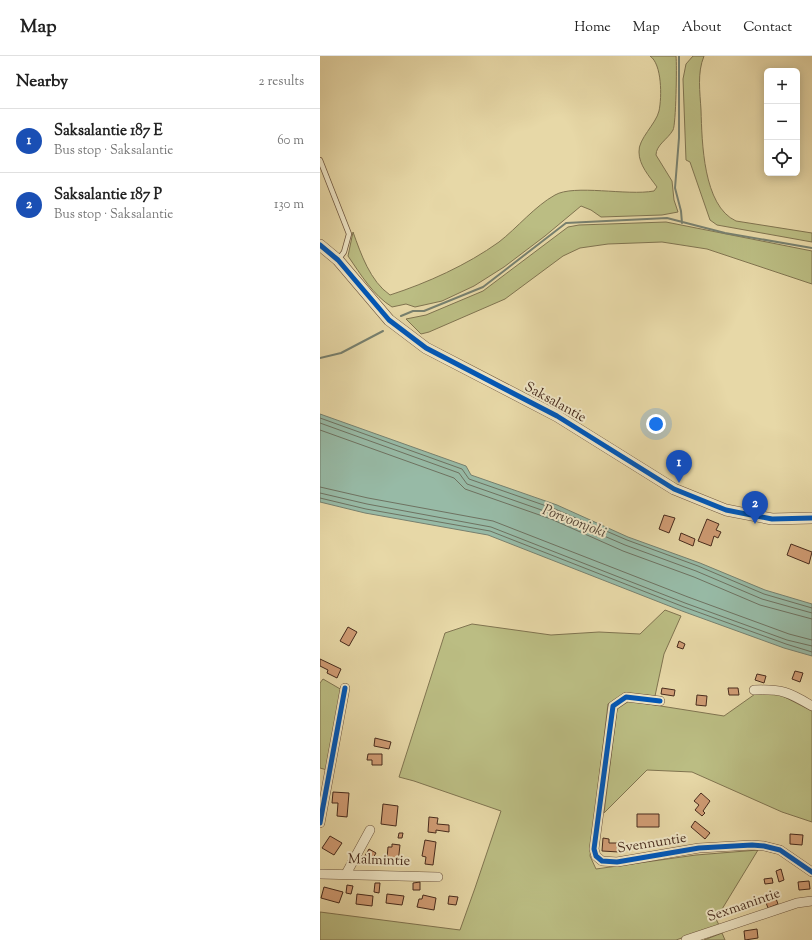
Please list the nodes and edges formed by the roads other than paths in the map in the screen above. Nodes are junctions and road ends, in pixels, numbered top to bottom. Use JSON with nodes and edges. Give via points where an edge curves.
{"nodes":[{"id":1,"x":320,"y":160,"type":"edge"},
{"id":2,"x":320,"y":245,"type":"edge"},
{"id":3,"x":338,"y":260,"type":"junction"},
{"id":4,"x":812,"y":518,"type":"edge"},
{"id":5,"x":345,"y":688,"type":"dead end"},
{"id":6,"x":754,"y":690,"type":"dead end"},
{"id":7,"x":660,"y":701,"type":"dead end"},
{"id":8,"x":812,"y":706,"type":"edge"},
{"id":9,"x":320,"y":823,"type":"edge"},
{"id":10,"x":370,"y":830,"type":"dead end"},
{"id":11,"x":812,"y":872,"type":"edge"},
{"id":12,"x":320,"y":874,"type":"edge"},
{"id":13,"x":346,"y":874,"type":"junction"},
{"id":14,"x":438,"y":877,"type":"dead end"},
{"id":15,"x":812,"y":901,"type":"edge"},
{"id":16,"x":686,"y":940,"type":"edge"}],
"edges":[{"from":1,"to":3,"type":"lane","via":[[349,234],[344,252]]},
{"from":2,"to":3,"type":"street","name":"Saksalantie"},
{"from":3,"to":4,"type":"street","name":"Saksalantie","via":[[389,320],[426,348],[557,416],[674,489],[726,510],[772,519]]},
{"from":5,"to":9,"type":"street"},
{"from":6,"to":8,"type":"street","via":[[774,690],[792,694]]},
{"from":7,"to":11,"type":"street","name":"Svennuntie","via":[[626,697],[613,706],[594,849],[596,856],[602,861],[617,862],[699,848],[752,845],[780,850]]},
{"from":10,"to":13,"type":"street"},
{"from":12,"to":13,"type":"street","name":"Malmintie"},
{"from":13,"to":14,"type":"street","name":"Malmintie"},
{"from":15,"to":16,"type":"street","name":"Sexmanintie","via":[[797,903]]}]}
